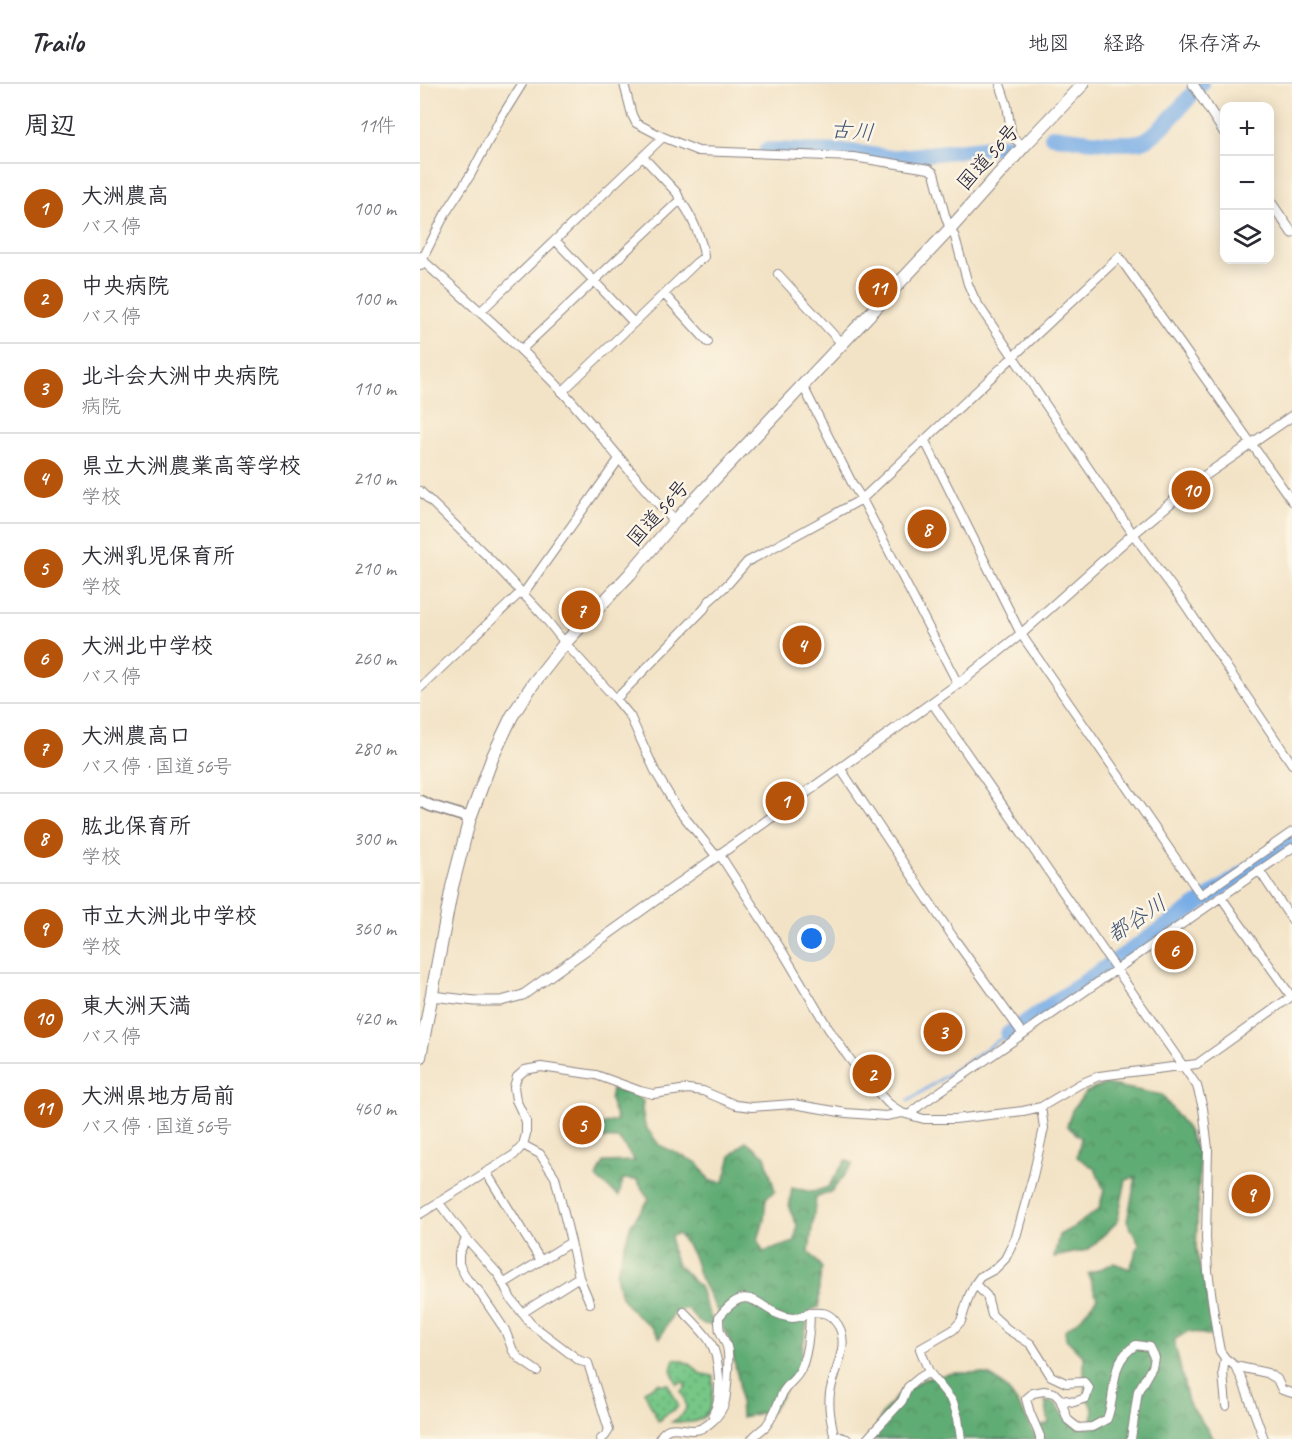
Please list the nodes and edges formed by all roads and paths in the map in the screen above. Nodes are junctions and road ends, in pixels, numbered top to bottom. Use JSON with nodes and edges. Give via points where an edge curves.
{"nodes":[{"id":1,"x":522,"y":84,"type":"edge"},
{"id":2,"x":624,"y":84,"type":"edge"},
{"id":3,"x":1000,"y":84,"type":"edge"},
{"id":4,"x":1083,"y":84,"type":"edge"},
{"id":5,"x":1193,"y":84,"type":"edge"},
{"id":6,"x":1220,"y":126,"type":"edge"},
{"id":7,"x":663,"y":137,"type":"junction"},
{"id":8,"x":1024,"y":146,"type":"junction"},
{"id":9,"x":643,"y":157,"type":"junction"},
{"id":10,"x":680,"y":200,"type":"junction"},
{"id":11,"x":1274,"y":208,"type":"edge"},
{"id":12,"x":950,"y":229,"type":"junction"},
{"id":13,"x":1292,"y":233,"type":"edge"},
{"id":14,"x":555,"y":240,"type":"junction"},
{"id":15,"x":421,"y":261,"type":"edge"},
{"id":16,"x":778,"y":274,"type":"dead end"},
{"id":17,"x":595,"y":281,"type":"junction"},
{"id":18,"x":663,"y":294,"type":"junction"},
{"id":19,"x":480,"y":312,"type":"junction"},
{"id":20,"x":634,"y":323,"type":"junction"},
{"id":21,"x":708,"y":342,"type":"dead end"},
{"id":22,"x":842,"y":344,"type":"junction"},
{"id":23,"x":521,"y":350,"type":"junction"},
{"id":24,"x":1013,"y":357,"type":"junction"},
{"id":25,"x":803,"y":386,"type":"junction"},
{"id":26,"x":562,"y":392,"type":"junction"},
{"id":27,"x":1292,"y":416,"type":"edge"},
{"id":28,"x":925,"y":441,"type":"junction"},
{"id":29,"x":1252,"y":443,"type":"junction"},
{"id":30,"x":619,"y":459,"type":"junction"},
{"id":31,"x":420,"y":491,"type":"edge"},
{"id":32,"x":862,"y":499,"type":"junction"},
{"id":33,"x":1292,"y":501,"type":"edge"},
{"id":34,"x":675,"y":521,"type":"junction"},
{"id":35,"x":1133,"y":534,"type":"junction"},
{"id":36,"x":522,"y":593,"type":"junction"},
{"id":37,"x":1021,"y":634,"type":"junction"},
{"id":38,"x":565,"y":643,"type":"junction"},
{"id":39,"x":958,"y":684,"type":"junction"},
{"id":40,"x":420,"y":688,"type":"edge"},
{"id":41,"x":616,"y":699,"type":"junction"},
{"id":42,"x":932,"y":703,"type":"junction"},
{"id":43,"x":1292,"y":764,"type":"edge"},
{"id":44,"x":840,"y":768,"type":"junction"},
{"id":45,"x":420,"y":801,"type":"edge"},
{"id":46,"x":470,"y":818,"type":"junction"},
{"id":47,"x":1292,"y":832,"type":"edge"},
{"id":48,"x":1292,"y":848,"type":"edge"},
{"id":49,"x":718,"y":856,"type":"junction"},
{"id":50,"x":1259,"y":870,"type":"junction"},
{"id":51,"x":1221,"y":897,"type":"junction"},
{"id":52,"x":1204,"y":900,"type":"junction"},
{"id":53,"x":1292,"y":920,"type":"edge"},
{"id":54,"x":1114,"y":964,"type":"junction"},
{"id":55,"x":432,"y":996,"type":"junction"},
{"id":56,"x":1292,"y":996,"type":"edge"},
{"id":57,"x":1019,"y":1029,"type":"junction"},
{"id":58,"x":420,"y":1057,"type":"edge"},
{"id":59,"x":1183,"y":1066,"type":"junction"},
{"id":60,"x":1041,"y":1107,"type":"junction"},
{"id":61,"x":905,"y":1114,"type":"junction"},
{"id":62,"x":523,"y":1145,"type":"junction"},
{"id":63,"x":486,"y":1173,"type":"junction"},
{"id":64,"x":439,"y":1203,"type":"junction"},
{"id":65,"x":420,"y":1214,"type":"edge"},
{"id":66,"x":466,"y":1238,"type":"junction"},
{"id":67,"x":572,"y":1242,"type":"junction"},
{"id":68,"x":541,"y":1261,"type":"junction"},
{"id":69,"x":579,"y":1277,"type":"junction"},
{"id":70,"x":503,"y":1284,"type":"junction"},
{"id":71,"x":975,"y":1284,"type":"junction"},
{"id":72,"x":590,"y":1303,"type":"dead end"},
{"id":73,"x":684,"y":1312,"type":"dead end"},
{"id":74,"x":522,"y":1313,"type":"junction"},
{"id":75,"x":810,"y":1313,"type":"junction"},
{"id":76,"x":1225,"y":1358,"type":"junction"},
{"id":77,"x":1235,"y":1366,"type":"junction"},
{"id":78,"x":537,"y":1371,"type":"dead end"},
{"id":79,"x":929,"y":1372,"type":"junction"},
{"id":80,"x":1292,"y":1393,"type":"edge"},
{"id":81,"x":1060,"y":1398,"type":"junction"},
{"id":82,"x":1226,"y":1406,"type":"dead end"},
{"id":83,"x":704,"y":1428,"type":"junction"},
{"id":84,"x":601,"y":1439,"type":"edge"},
{"id":85,"x":659,"y":1439,"type":"edge"},
{"id":86,"x":752,"y":1439,"type":"edge"},
{"id":87,"x":847,"y":1439,"type":"edge"},
{"id":88,"x":867,"y":1439,"type":"edge"},
{"id":89,"x":961,"y":1439,"type":"edge"},
{"id":90,"x":1040,"y":1439,"type":"edge"},
{"id":91,"x":1131,"y":1439,"type":"edge"},
{"id":92,"x":1264,"y":1439,"type":"edge"}],
"edges":[{"from":1,"to":15,"type":"street"},
{"from":2,"to":7,"type":"street","via":[[636,123]]},
{"from":3,"to":8,"type":"street","via":[[1012,137]]},
{"from":4,"to":8,"type":"highway","name":"国道56号"},
{"from":5,"to":6,"type":"street"},
{"from":7,"to":9,"type":"street"},
{"from":7,"to":12,"type":"street","via":[[698,151],[853,157],[929,169],[934,173]]},
{"from":8,"to":12,"type":"highway","name":"国道56号"},
{"from":9,"to":10,"type":"street"},
{"from":9,"to":14,"type":"street"},
{"from":10,"to":17,"type":"street"},
{"from":10,"to":18,"type":"street","via":[[698,235],[704,257]]},
{"from":11,"to":13,"type":"street"},
{"from":12,"to":22,"type":"highway","name":"国道56号"},
{"from":12,"to":24,"type":"street","via":[[956,237],[975,300]]},
{"from":14,"to":17,"type":"street"},
{"from":14,"to":19,"type":"street"},
{"from":15,"to":19,"type":"street"},
{"from":16,"to":22,"type":"street"},
{"from":17,"to":20,"type":"street"},
{"from":17,"to":23,"type":"street"},
{"from":18,"to":20,"type":"street"},
{"from":18,"to":21,"type":"street"},
{"from":19,"to":23,"type":"street"},
{"from":20,"to":26,"type":"street"},
{"from":22,"to":25,"type":"highway","name":"国道56号"},
{"from":23,"to":26,"type":"street"},
{"from":24,"to":28,"type":"street"},
{"from":24,"to":29,"type":"street","via":[[1119,257]]},
{"from":24,"to":35,"type":"street"},
{"from":25,"to":32,"type":"street"},
{"from":25,"to":34,"type":"highway","name":"国道56号"},
{"from":26,"to":30,"type":"street"},
{"from":27,"to":29,"type":"street"},
{"from":28,"to":32,"type":"street"},
{"from":28,"to":37,"type":"street"},
{"from":29,"to":33,"type":"street"},
{"from":29,"to":35,"type":"street","via":[[1197,481]]},
{"from":30,"to":34,"type":"street"},
{"from":30,"to":36,"type":"street"},
{"from":31,"to":36,"type":"street"},
{"from":32,"to":39,"type":"street"},
{"from":32,"to":41,"type":"street","via":[[747,562]]},
{"from":34,"to":38,"type":"highway","name":"国道56号"},
{"from":35,"to":37,"type":"street"},
{"from":35,"to":43,"type":"street"},
{"from":36,"to":38,"type":"street"},
{"from":36,"to":40,"type":"street"},
{"from":37,"to":39,"type":"street"},
{"from":37,"to":52,"type":"street"},
{"from":38,"to":41,"type":"street"},
{"from":38,"to":46,"type":"highway","name":"国道56号","via":[[512,716]]},
{"from":39,"to":42,"type":"street"},
{"from":41,"to":49,"type":"street","via":[[630,716],[677,808]]},
{"from":42,"to":44,"type":"street"},
{"from":42,"to":54,"type":"street"},
{"from":44,"to":49,"type":"street"},
{"from":44,"to":57,"type":"street"},
{"from":45,"to":46,"type":"main road"},
{"from":46,"to":55,"type":"highway","name":"国道56号"},
{"from":47,"to":52,"type":"street"},
{"from":48,"to":50,"type":"street"},
{"from":49,"to":55,"type":"street","via":[[523,995],[501,1001]]},
{"from":49,"to":61,"type":"street","via":[[849,1058],[888,1103]]},
{"from":50,"to":51,"type":"street"},
{"from":50,"to":53,"type":"street"},
{"from":51,"to":52,"type":"street"},
{"from":51,"to":56,"type":"street"},
{"from":52,"to":54,"type":"street"},
{"from":54,"to":57,"type":"street"},
{"from":54,"to":59,"type":"street"},
{"from":55,"to":58,"type":"highway","name":"国道56号"},
{"from":56,"to":59,"type":"street","via":[[1197,1064]]},
{"from":57,"to":61,"type":"street"},
{"from":59,"to":60,"type":"street","via":[[1099,1076]]},
{"from":59,"to":76,"type":"street","via":[[1197,1086],[1203,1108],[1208,1149],[1208,1271],[1220,1351]]},
{"from":60,"to":61,"type":"street","via":[[955,1119],[924,1119]]},
{"from":60,"to":71,"type":"street","via":[[1044,1128],[1016,1237],[1005,1259]]},
{"from":61,"to":62,"type":"street","via":[[846,1113],[793,1104],[736,1105],[702,1091],[653,1094],[596,1074],[541,1067],[525,1070],[514,1087],[526,1121]]},
{"from":62,"to":63,"type":"street"},
{"from":62,"to":67,"type":"street","via":[[540,1154],[555,1177]]},
{"from":63,"to":64,"type":"street"},
{"from":63,"to":68,"type":"street"},
{"from":64,"to":65,"type":"street"},
{"from":64,"to":66,"type":"street"},
{"from":66,"to":70,"type":"street"},
{"from":66,"to":78,"type":"street","via":[[459,1264],[467,1279],[505,1330],[512,1350]]},
{"from":67,"to":68,"type":"street"},
{"from":67,"to":69,"type":"street"},
{"from":68,"to":70,"type":"street"},
{"from":69,"to":72,"type":"street"},
{"from":69,"to":74,"type":"street"},
{"from":70,"to":74,"type":"street"},
{"from":71,"to":79,"type":"street","via":[[961,1322],[920,1349]]},
{"from":71,"to":81,"type":"street","via":[[987,1296],[992,1315],[1031,1344],[1051,1376],[1066,1383],[1084,1382],[1089,1389],[1086,1398],[1074,1402]]},
{"from":73,"to":83,"type":"street","via":[[711,1342],[717,1363],[718,1401]]},
{"from":74,"to":84,"type":"street","via":[[531,1324],[588,1363],[609,1430]]},
{"from":75,"to":83,"type":"street","via":[[794,1318],[752,1298],[737,1299],[727,1306],[718,1317],[728,1353],[725,1403]]},
{"from":75,"to":86,"type":"street","via":[[799,1373],[785,1389],[766,1426]]},
{"from":75,"to":87,"type":"street","via":[[827,1313],[842,1331],[830,1393],[830,1414],[834,1435]]},
{"from":76,"to":77,"type":"street"},
{"from":76,"to":82,"type":"street"},
{"from":77,"to":80,"type":"street","via":[[1267,1373],[1277,1379],[1282,1390]]},
{"from":77,"to":92,"type":"street"},
{"from":79,"to":88,"type":"street","via":[[908,1387],[902,1401]]},
{"from":79,"to":89,"type":"street","via":[[953,1402]]},
{"from":81,"to":90,"type":"street","via":[[1044,1391],[1026,1399]]},
{"from":81,"to":91,"type":"street","via":[[1068,1420],[1078,1428],[1092,1427],[1107,1419],[1116,1368],[1125,1352],[1136,1345],[1149,1347],[1154,1356],[1152,1368],[1138,1391]]},
{"from":83,"to":85,"type":"street","via":[[669,1429]]}]}
